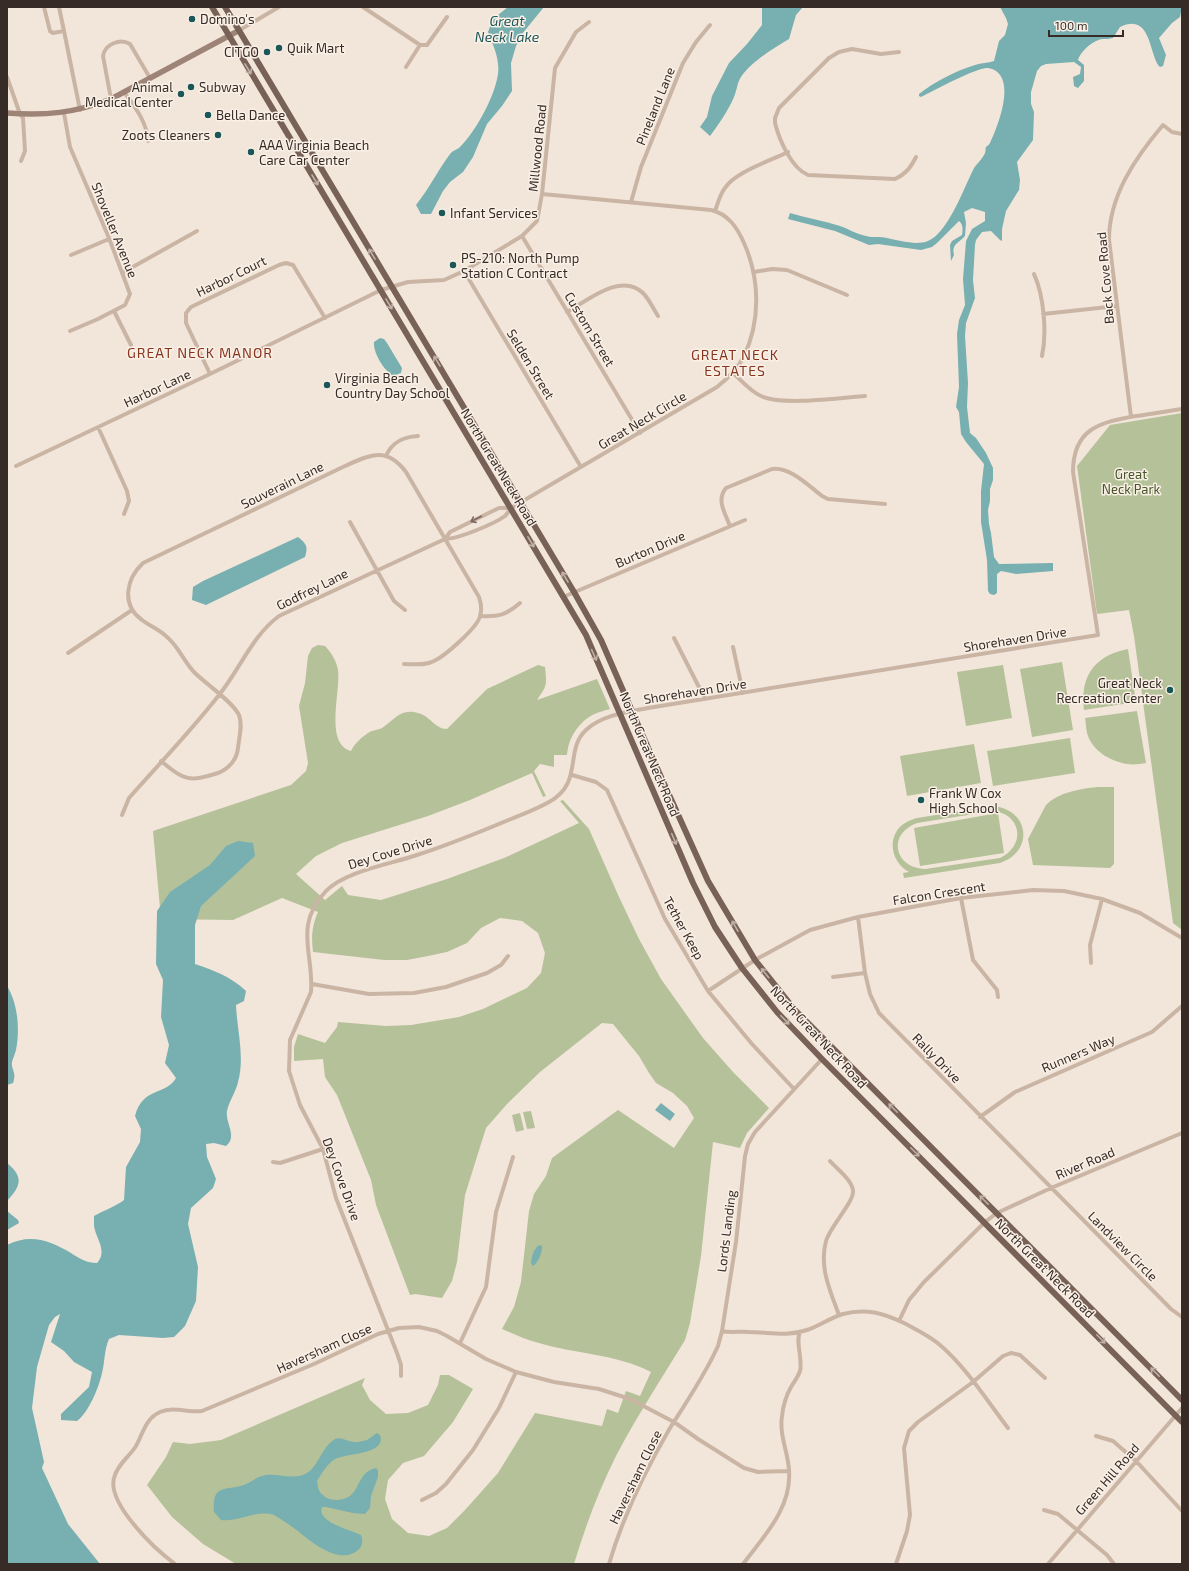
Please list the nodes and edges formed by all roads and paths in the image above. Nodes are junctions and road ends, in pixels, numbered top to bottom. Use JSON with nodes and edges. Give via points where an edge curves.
{"nodes":[{"id":1,"x":44,"y":7,"type":"edge"},
{"id":2,"x":59,"y":7,"type":"edge"},
{"id":3,"x":212,"y":7,"type":"edge"},
{"id":4,"x":224,"y":7,"type":"edge"},
{"id":5,"x":279,"y":7,"type":"edge"},
{"id":6,"x":363,"y":7,"type":"edge"},
{"id":7,"x":448,"y":17,"type":"dead end"},
{"id":8,"x":589,"y":22,"type":"dead end"},
{"id":9,"x":710,"y":25,"type":"dead end"},
{"id":10,"x":64,"y":31,"type":"junction"},
{"id":11,"x":238,"y":31,"type":"junction"},
{"id":12,"x":228,"y":35,"type":"junction"},
{"id":13,"x":420,"y":45,"type":"junction"},
{"id":14,"x":899,"y":52,"type":"dead end"},
{"id":15,"x":406,"y":67,"type":"dead end"},
{"id":16,"x":7,"y":77,"type":"edge"},
{"id":17,"x":150,"y":78,"type":"junction"},
{"id":18,"x":124,"y":92,"type":"junction"},
{"id":19,"x":111,"y":99,"type":"junction"},
{"id":20,"x":80,"y":110,"type":"junction"},
{"id":21,"x":7,"y":113,"type":"edge"},
{"id":22,"x":64,"y":113,"type":"junction"},
{"id":23,"x":20,"y":114,"type":"junction"},
{"id":24,"x":1182,"y":134,"type":"edge"},
{"id":25,"x":148,"y":141,"type":"dead end"},
{"id":26,"x":788,"y":152,"type":"junction"},
{"id":27,"x":916,"y":157,"type":"dead end"},
{"id":28,"x":21,"y":161,"type":"dead end"},
{"id":29,"x":542,"y":194,"type":"junction"},
{"id":30,"x":631,"y":202,"type":"junction"},
{"id":31,"x":715,"y":211,"type":"junction"},
{"id":32,"x":196,"y":231,"type":"dead end"},
{"id":33,"x":522,"y":236,"type":"junction"},
{"id":34,"x":109,"y":238,"type":"junction"},
{"id":35,"x":71,"y":255,"type":"dead end"},
{"id":36,"x":464,"y":271,"type":"junction"},
{"id":37,"x":122,"y":272,"type":"junction"},
{"id":38,"x":754,"y":272,"type":"junction"},
{"id":39,"x":1034,"y":274,"type":"dead end"},
{"id":40,"x":392,"y":287,"type":"junction"},
{"id":41,"x":381,"y":290,"type":"junction"},
{"id":42,"x":847,"y":295,"type":"dead end"},
{"id":43,"x":1117,"y":306,"type":"junction"},
{"id":44,"x":114,"y":311,"type":"junction"},
{"id":45,"x":567,"y":312,"type":"junction"},
{"id":46,"x":1043,"y":314,"type":"junction"},
{"id":47,"x":658,"y":316,"type":"dead end"},
{"id":48,"x":325,"y":318,"type":"junction"},
{"id":49,"x":70,"y":331,"type":"dead end"},
{"id":50,"x":131,"y":345,"type":"dead end"},
{"id":51,"x":1042,"y":356,"type":"dead end"},
{"id":52,"x":733,"y":373,"type":"junction"},
{"id":53,"x":210,"y":374,"type":"junction"},
{"id":54,"x":864,"y":396,"type":"dead end"},
{"id":55,"x":1182,"y":409,"type":"edge"},
{"id":56,"x":1130,"y":417,"type":"junction"},
{"id":57,"x":98,"y":427,"type":"junction"},
{"id":58,"x":640,"y":433,"type":"junction"},
{"id":59,"x":418,"y":436,"type":"dead end"},
{"id":60,"x":386,"y":456,"type":"junction"},
{"id":61,"x":16,"y":466,"type":"dead end"},
{"id":62,"x":581,"y":467,"type":"junction"},
{"id":63,"x":521,"y":502,"type":"junction"},
{"id":64,"x":885,"y":504,"type":"dead end"},
{"id":65,"x":511,"y":508,"type":"junction"},
{"id":66,"x":124,"y":514,"type":"dead end"},
{"id":67,"x":744,"y":520,"type":"dead end"},
{"id":68,"x":350,"y":522,"type":"dead end"},
{"id":69,"x":730,"y":526,"type":"junction"},
{"id":70,"x":445,"y":539,"type":"junction"},
{"id":71,"x":376,"y":569,"type":"junction"},
{"id":72,"x":574,"y":592,"type":"junction"},
{"id":73,"x":563,"y":597,"type":"junction"},
{"id":74,"x":520,"y":602,"type":"dead end"},
{"id":75,"x":132,"y":610,"type":"junction"},
{"id":76,"x":405,"y":610,"type":"dead end"},
{"id":77,"x":480,"y":616,"type":"junction"},
{"id":78,"x":674,"y":638,"type":"dead end"},
{"id":79,"x":733,"y":647,"type":"dead end"},
{"id":80,"x":68,"y":653,"type":"dead end"},
{"id":81,"x":404,"y":664,"type":"dead end"},
{"id":82,"x":742,"y":693,"type":"junction"},
{"id":83,"x":220,"y":695,"type":"junction"},
{"id":84,"x":705,"y":699,"type":"junction"},
{"id":85,"x":632,"y":712,"type":"junction"},
{"id":86,"x":620,"y":714,"type":"junction"},
{"id":87,"x":161,"y":761,"type":"junction"},
{"id":88,"x":572,"y":775,"type":"junction"},
{"id":89,"x":122,"y":815,"type":"dead end"},
{"id":90,"x":962,"y":898,"type":"junction"},
{"id":91,"x":1102,"y":899,"type":"junction"},
{"id":92,"x":858,"y":916,"type":"junction"},
{"id":93,"x":1182,"y":938,"type":"edge"},
{"id":94,"x":508,"y":956,"type":"dead end"},
{"id":95,"x":755,"y":960,"type":"junction"},
{"id":96,"x":1090,"y":963,"type":"dead end"},
{"id":97,"x":742,"y":968,"type":"junction"},
{"id":98,"x":865,"y":973,"type":"junction"},
{"id":99,"x":833,"y":977,"type":"dead end"},
{"id":100,"x":312,"y":984,"type":"junction"},
{"id":101,"x":708,"y":991,"type":"junction"},
{"id":102,"x":998,"y":997,"type":"dead end"},
{"id":103,"x":1182,"y":1006,"type":"edge"},
{"id":104,"x":822,"y":1058,"type":"junction"},
{"id":105,"x":794,"y":1088,"type":"junction"},
{"id":106,"x":980,"y":1116,"type":"junction"},
{"id":107,"x":1182,"y":1133,"type":"edge"},
{"id":108,"x":323,"y":1149,"type":"junction"},
{"id":109,"x":512,"y":1157,"type":"dead end"},
{"id":110,"x":830,"y":1161,"type":"dead end"},
{"id":111,"x":273,"y":1162,"type":"dead end"},
{"id":112,"x":1051,"y":1188,"type":"junction"},
{"id":113,"x":997,"y":1213,"type":"junction"},
{"id":114,"x":985,"y":1222,"type":"junction"},
{"id":115,"x":839,"y":1315,"type":"junction"},
{"id":116,"x":1182,"y":1316,"type":"edge"},
{"id":117,"x":899,"y":1320,"type":"junction"},
{"id":118,"x":389,"y":1331,"type":"junction"},
{"id":119,"x":722,"y":1331,"type":"junction"},
{"id":120,"x":800,"y":1332,"type":"junction"},
{"id":121,"x":460,"y":1343,"type":"junction"},
{"id":122,"x":516,"y":1372,"type":"junction"},
{"id":123,"x":401,"y":1376,"type":"dead end"},
{"id":124,"x":1044,"y":1378,"type":"dead end"},
{"id":125,"x":973,"y":1382,"type":"junction"},
{"id":126,"x":1182,"y":1400,"type":"edge"},
{"id":127,"x":1182,"y":1408,"type":"edge"},
{"id":128,"x":1176,"y":1415,"type":"junction"},
{"id":129,"x":674,"y":1422,"type":"junction"},
{"id":130,"x":1182,"y":1422,"type":"edge"},
{"id":131,"x":1008,"y":1428,"type":"dead end"},
{"id":132,"x":1096,"y":1436,"type":"dead end"},
{"id":133,"x":1136,"y":1461,"type":"junction"},
{"id":134,"x":789,"y":1471,"type":"junction"},
{"id":135,"x":422,"y":1500,"type":"dead end"},
{"id":136,"x":1044,"y":1510,"type":"dead end"},
{"id":137,"x":1182,"y":1511,"type":"edge"},
{"id":138,"x":1077,"y":1530,"type":"junction"},
{"id":139,"x":174,"y":1564,"type":"edge"},
{"id":140,"x":609,"y":1564,"type":"edge"},
{"id":141,"x":743,"y":1564,"type":"edge"},
{"id":142,"x":896,"y":1564,"type":"edge"},
{"id":143,"x":1048,"y":1564,"type":"edge"},
{"id":144,"x":1114,"y":1564,"type":"edge"}],
"edges":[{"from":1,"to":10,"type":"street","via":[[50,31]]},
{"from":2,"to":10,"type":"street"},
{"from":3,"to":12,"type":"main road","name":"North Great Neck Road"},
{"from":4,"to":11,"type":"main road","name":"North Great Neck Road"},
{"from":5,"to":11,"type":"street"},
{"from":6,"to":13,"type":"street"},
{"from":7,"to":13,"type":"street","via":[[427,45]]},
{"from":8,"to":29,"type":"street","name":"Millwood Road","via":[[576,32],[555,68]]},
{"from":9,"to":30,"type":"street","name":"Pineland Lane","via":[[683,64],[641,167]]},
{"from":10,"to":20,"type":"street"},
{"from":11,"to":12,"type":"street"},
{"from":40,"to":11,"type":"main road","name":"North Great Neck Road","one_way":true},
{"from":12,"to":17,"type":"street"},
{"from":12,"to":41,"type":"main road","name":"North Great Neck Road","one_way":true},
{"from":13,"to":15,"type":"street"},
{"from":14,"to":26,"type":"street","via":[[881,54],[852,50],[839,52],[829,58],[779,108],[775,118],[776,127]]},
{"from":16,"to":23,"type":"street"},
{"from":17,"to":18,"type":"street"},
{"from":17,"to":19,"type":"street","via":[[130,44],[120,41],[106,48],[103,56]]},
{"from":18,"to":19,"type":"street"},
{"from":18,"to":25,"type":"street","via":[[142,120]]},
{"from":19,"to":20,"type":"street"},
{"from":20,"to":22,"type":"street"},
{"from":21,"to":23,"type":"street"},
{"from":22,"to":23,"type":"street"},
{"from":22,"to":34,"type":"street","name":"Shoveller Avenue","via":[[70,147]]},
{"from":23,"to":28,"type":"street","via":[[23,118],[25,138],[25,151]]},
{"from":24,"to":43,"type":"street","name":"Back Cove Road","via":[[1172,132],[1163,125],[1133,163],[1114,205],[1109,240]]},
{"from":26,"to":27,"type":"street","via":[[794,165],[808,175],[890,179],[905,174]]},
{"from":26,"to":31,"type":"street","via":[[730,181],[722,192]]},
{"from":29,"to":30,"type":"street","name":"Great Neck Circle"},
{"from":29,"to":33,"type":"street","name":"Millwood Road","via":[[537,221]]},
{"from":30,"to":31,"type":"street","name":"Great Neck Circle"},
{"from":31,"to":38,"type":"street","name":"Great Neck Circle","via":[[728,218],[736,227]]},
{"from":32,"to":37,"type":"street"},
{"from":33,"to":36,"type":"street","name":"Millwood Road"},
{"from":33,"to":45,"type":"street","name":"Custom Street"},
{"from":34,"to":35,"type":"street"},
{"from":34,"to":37,"type":"street","name":"Shoveller Avenue"},
{"from":36,"to":40,"type":"street","name":"Millwood Road","via":[[444,280],[408,282]]},
{"from":36,"to":62,"type":"street","name":"Selden Street"},
{"from":37,"to":44,"type":"street","name":"Shoveller Avenue","via":[[130,294],[125,305]]},
{"from":38,"to":42,"type":"street","via":[[787,270]]},
{"from":38,"to":52,"type":"street","name":"Great Neck Circle","via":[[755,323],[743,358]]},
{"from":39,"to":46,"type":"street","via":[[1039,287]]},
{"from":40,"to":41,"type":"street","name":"Harbor Lane"},
{"from":63,"to":40,"type":"main road","name":"North Great Neck Road","one_way":true},
{"from":41,"to":48,"type":"street","name":"Harbor Lane"},
{"from":41,"to":65,"type":"main road","name":"North Great Neck Road","one_way":true},
{"from":43,"to":46,"type":"street"},
{"from":43,"to":56,"type":"street","name":"Back Cove Road"},
{"from":44,"to":49,"type":"street","name":"Shoveller Avenue"},
{"from":44,"to":50,"type":"street"},
{"from":45,"to":47,"type":"street","via":[[622,284],[644,293]]},
{"from":45,"to":58,"type":"street","name":"Custom Street"},
{"from":46,"to":51,"type":"street","via":[[1045,337]]},
{"from":48,"to":53,"type":"street","name":"Harbor Lane"},
{"from":48,"to":53,"type":"street","name":"Harbor Court","via":[[296,268],[290,264],[279,264],[191,307],[186,313],[188,327]]},
{"from":52,"to":54,"type":"street","via":[[755,393],[770,399]]},
{"from":52,"to":58,"type":"street","name":"Great Neck Circle","via":[[717,386]]},
{"from":53,"to":57,"type":"street","name":"Harbor Lane"},
{"from":55,"to":56,"type":"street","name":"Shorehaven Drive"},
{"from":56,"to":82,"type":"street","name":"Shorehaven Drive","via":[[1112,420],[1092,429],[1080,443],[1074,460],[1074,479],[1098,635]]},
{"from":57,"to":61,"type":"street","name":"Harbor Lane"},
{"from":57,"to":66,"type":"street","via":[[127,490],[129,501]]},
{"from":58,"to":62,"type":"street","name":"Great Neck Circle"},
{"from":59,"to":60,"type":"street","via":[[395,443]]},
{"from":60,"to":70,"type":"street","via":[[397,462],[406,472]]},
{"from":60,"to":75,"type":"street","name":"Souverain Lane","via":[[376,454],[359,460],[143,563],[128,585],[128,599]]},
{"from":62,"to":63,"type":"street","name":"Great Neck Circle"},
{"from":63,"to":65,"type":"street","name":"Godfrey Lane"},
{"from":72,"to":63,"type":"main road","name":"North Great Neck Road","one_way":true},
{"from":64,"to":69,"type":"street","via":[[828,499],[787,470],[778,468],[726,488],[720,496]]},
{"from":65,"to":70,"type":"street","name":"Godfrey Lane","via":[[506,516],[487,525],[452,539]]},
{"from":65,"to":70,"type":"street","name":"Godfrey Lane","one_way":true,"via":[[499,508],[450,532]]},
{"from":65,"to":73,"type":"main road","name":"North Great Neck Road","one_way":true},
{"from":67,"to":69,"type":"street","name":"Burton Drive"},
{"from":68,"to":71,"type":"street"},
{"from":69,"to":72,"type":"street","name":"Burton Drive"},
{"from":70,"to":71,"type":"street","name":"Godfrey Lane"},
{"from":70,"to":77,"type":"street","via":[[479,598]]},
{"from":71,"to":76,"type":"street","via":[[394,601]]},
{"from":71,"to":83,"type":"street","name":"Godfrey Lane","via":[[279,616],[268,624]]},
{"from":72,"to":73,"type":"street","name":"Burton Drive"},
{"from":72,"to":85,"type":"main road","name":"North Great Neck Road","via":[[601,640]]},
{"from":73,"to":86,"type":"main road","name":"North Great Neck Road","one_way":true,"via":[[586,635]]},
{"from":74,"to":77,"type":"street","via":[[503,615]]},
{"from":75,"to":80,"type":"street"},
{"from":75,"to":83,"type":"street","via":[[141,620],[168,638],[194,672]]},
{"from":77,"to":81,"type":"street","via":[[472,630],[442,657],[425,664]]},
{"from":78,"to":84,"type":"street"},
{"from":79,"to":82,"type":"street"},
{"from":82,"to":84,"type":"street","name":"Shorehaven Drive"},
{"from":83,"to":87,"type":"street","name":"Godfrey Lane"},
{"from":83,"to":87,"type":"street","via":[[235,709],[241,726],[238,751],[230,766],[216,774],[190,779],[179,776]]},
{"from":84,"to":85,"type":"street","name":"Shorehaven Drive"},
{"from":85,"to":86,"type":"street","name":"Dey Cove Drive"},
{"from":95,"to":85,"type":"main road","name":"North Great Neck Road","one_way":true,"via":[[708,881]]},
{"from":86,"to":88,"type":"street","name":"Dey Cove Drive","via":[[593,724],[583,732],[577,743]]},
{"from":86,"to":97,"type":"main road","name":"North Great Neck Road","one_way":true,"via":[[693,883],[716,927]]},
{"from":87,"to":89,"type":"street","name":"Godfrey Lane","via":[[129,798]]},
{"from":88,"to":100,"type":"street","name":"Dey Cove Drive","via":[[560,794],[548,803],[419,855],[345,877],[330,886],[316,903],[309,918],[307,941]]},
{"from":88,"to":101,"type":"street","name":"Tether Keep","via":[[596,782],[611,796],[665,919]]},
{"from":90,"to":91,"type":"street","name":"Falcon Crescent","via":[[1033,890],[1064,891]]},
{"from":90,"to":92,"type":"street","name":"Falcon Crescent"},
{"from":90,"to":102,"type":"street","via":[[973,960],[997,990]]},
{"from":91,"to":93,"type":"street","name":"Falcon Crescent","via":[[1140,913]]},
{"from":91,"to":96,"type":"street","via":[[1090,945]]},
{"from":92,"to":95,"type":"street","name":"Falcon Crescent","via":[[810,930]]},
{"from":92,"to":98,"type":"street","name":"Rally Drive"},
{"from":94,"to":100,"type":"street","via":[[501,965],[486,973],[446,987],[414,993],[370,994]]},
{"from":95,"to":97,"type":"street","name":"Falcon Crescent"},
{"from":113,"to":95,"type":"main road","name":"North Great Neck Road","one_way":true,"via":[[795,1010]]},
{"from":97,"to":101,"type":"street","name":"Falcon Crescent"},
{"from":97,"to":104,"type":"main road","name":"North Great Neck Road","one_way":true,"via":[[777,1012]]},
{"from":98,"to":99,"type":"street"},
{"from":98,"to":106,"type":"street","name":"Rally Drive","via":[[870,994],[879,1013]]},
{"from":100,"to":108,"type":"street","name":"Dey Cove Drive","via":[[308,1000],[292,1031],[289,1071],[300,1105]]},
{"from":101,"to":105,"type":"street","name":"Tether Keep","via":[[752,1044]]},
{"from":103,"to":106,"type":"street","name":"Runners Way","via":[[1152,1032],[1015,1092]]},
{"from":104,"to":105,"type":"street","name":"Lords Landing"},
{"from":104,"to":114,"type":"main road","name":"North Great Neck Road","one_way":true},
{"from":105,"to":119,"type":"street","name":"Lords Landing","via":[[755,1132],[746,1148],[736,1242]]},
{"from":106,"to":112,"type":"street","name":"Rally Drive"},
{"from":107,"to":112,"type":"street","name":"River Road"},
{"from":108,"to":111,"type":"street","via":[[280,1163]]},
{"from":108,"to":118,"type":"street","name":"Dey Cove Drive","via":[[336,1198]]},
{"from":109,"to":121,"type":"street","via":[[496,1212],[486,1287]]},
{"from":110,"to":115,"type":"street","via":[[851,1184],[853,1190],[851,1202],[829,1233],[824,1252],[826,1280]]},
{"from":112,"to":113,"type":"street","name":"River Road"},
{"from":112,"to":116,"type":"street","name":"Landview Circle"},
{"from":113,"to":114,"type":"street","name":"River Road"},
{"from":126,"to":113,"type":"main road","name":"North Great Neck Road","one_way":true},
{"from":114,"to":117,"type":"street","name":"River Road","via":[[916,1291]]},
{"from":114,"to":128,"type":"main road","name":"North Great Neck Road","one_way":true},
{"from":115,"to":117,"type":"street","via":[[870,1311]]},
{"from":115,"to":120,"type":"street"},
{"from":117,"to":125,"type":"street","via":[[940,1344]]},
{"from":118,"to":121,"type":"street","name":"Haversham Close","via":[[409,1327],[427,1328]]},
{"from":118,"to":123,"type":"street","name":"Dey Cove Drive","via":[[401,1365]]},
{"from":118,"to":139,"type":"street","name":"Haversham Close","via":[[209,1409],[196,1412],[166,1410],[150,1419],[133,1450],[116,1472],[113,1489],[116,1500],[141,1532]]},
{"from":119,"to":120,"type":"street","via":[[780,1335]]},
{"from":119,"to":129,"type":"street","name":"Lords Landing","via":[[714,1355]]},
{"from":120,"to":134,"type":"street","via":[[800,1371],[786,1398],[782,1417],[781,1432]]},
{"from":121,"to":122,"type":"street","name":"Haversham Close","via":[[486,1359]]},
{"from":122,"to":129,"type":"street","name":"Haversham Close","via":[[616,1394],[642,1404]]},
{"from":122,"to":135,"type":"street","via":[[500,1408],[473,1450],[446,1484]]},
{"from":124,"to":125,"type":"street","via":[[1023,1357],[1011,1353],[1002,1356]]},
{"from":125,"to":131,"type":"street"},
{"from":125,"to":142,"type":"street","via":[[909,1431],[904,1448],[910,1515]]},
{"from":127,"to":128,"type":"street","name":"Green Hill Road"},
{"from":128,"to":130,"type":"main road","name":"North Great Neck Road"},
{"from":128,"to":133,"type":"street","name":"Green Hill Road"},
{"from":129,"to":134,"type":"street","name":"Haversham Close","via":[[744,1468],[758,1472]]},
{"from":129,"to":140,"type":"street","name":"Haversham Close","via":[[634,1497]]},
{"from":132,"to":133,"type":"street","via":[[1113,1442]]},
{"from":133,"to":137,"type":"street"},
{"from":133,"to":138,"type":"street","name":"Green Hill Road"},
{"from":134,"to":141,"type":"street","via":[[788,1490],[782,1508]]},
{"from":136,"to":138,"type":"street","via":[[1058,1514]]},
{"from":138,"to":143,"type":"street","name":"Green Hill Road"},
{"from":138,"to":144,"type":"street"}]}
